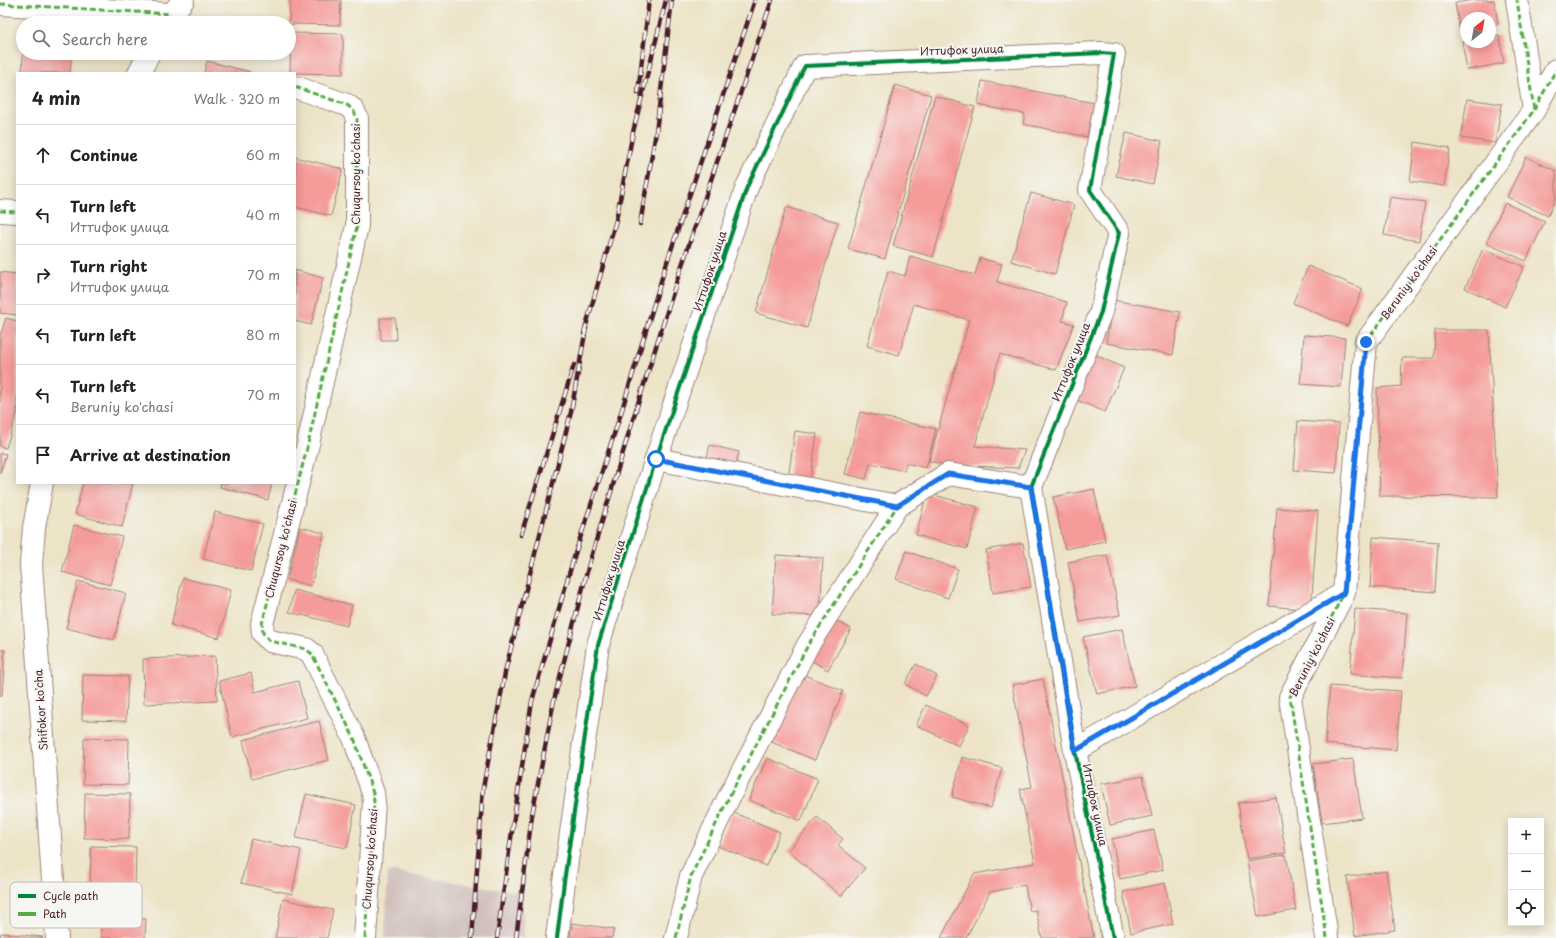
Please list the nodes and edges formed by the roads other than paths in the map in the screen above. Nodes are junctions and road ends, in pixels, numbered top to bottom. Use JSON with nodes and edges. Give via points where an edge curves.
{"nodes":[{"id":1,"x":1517,"y":0,"type":"edge"},
{"id":2,"x":0,"y":4,"type":"edge"},
{"id":3,"x":173,"y":12,"type":"edge"},
{"id":4,"x":146,"y":60,"type":"edge"},
{"id":5,"x":1556,"y":70,"type":"edge"},
{"id":6,"x":140,"y":72,"type":"edge"},
{"id":7,"x":296,"y":87,"type":"edge"},
{"id":8,"x":1534,"y":110,"type":"junction"},
{"id":9,"x":0,"y":211,"type":"edge"},
{"id":10,"x":16,"y":212,"type":"edge"},
{"id":11,"x":656,"y":459,"type":"junction"},
{"id":12,"x":42,"y":484,"type":"edge"},
{"id":13,"x":1031,"y":487,"type":"junction"},
{"id":14,"x":897,"y":506,"type":"junction"},
{"id":15,"x":1344,"y":593,"type":"junction"},
{"id":16,"x":1075,"y":751,"type":"junction"},
{"id":17,"x":53,"y":882,"type":"edge"},
{"id":18,"x":56,"y":928,"type":"edge"},
{"id":19,"x":57,"y":938,"type":"edge"},
{"id":20,"x":365,"y":938,"type":"edge"},
{"id":21,"x":557,"y":938,"type":"edge"},
{"id":22,"x":676,"y":938,"type":"edge"},
{"id":23,"x":1113,"y":938,"type":"edge"},
{"id":24,"x":1327,"y":938,"type":"edge"}],
"edges":[{"from":1,"to":8,"type":"street"},
{"from":2,"to":3,"type":"street"},
{"from":4,"to":6,"type":"street"},
{"from":5,"to":8,"type":"street","name":"Beruniy ko'chasi"},
{"from":7,"to":20,"type":"street","name":"Chuqursoy ko'chasi","via":[[347,105],[357,118],[357,226],[308,444],[262,624],[263,633],[270,641],[306,649],[312,654],[354,738],[373,793]]},
{"from":8,"to":15,"type":"street","name":"Beruniy ko'chasi","via":[[1366,342]]},
{"from":9,"to":10,"type":"street"},
{"from":11,"to":13,"type":"street","name":"Иттифок улица","via":[[747,187],[805,66],[1114,54],[1090,190],[1119,233],[1101,312]]},
{"from":11,"to":14,"type":"street"},
{"from":11,"to":21,"type":"street","name":"Иттифок улица","via":[[598,645]]},
{"from":12,"to":17,"type":"street","name":"Shifokor ko'cha","via":[[31,564]]},
{"from":13,"to":14,"type":"street","via":[[948,474]]},
{"from":13,"to":16,"type":"street","name":"Иттифок улица"},
{"from":14,"to":22,"type":"street","via":[[808,645],[730,795],[691,876]]},
{"from":15,"to":16,"type":"street"},
{"from":15,"to":24,"type":"street","name":"Beruniy ko'chasi","via":[[1290,697]]},
{"from":16,"to":23,"type":"street","name":"Иттифок улица"},
{"from":18,"to":19,"type":"street","name":"Shifokor ko'cha"}]}
